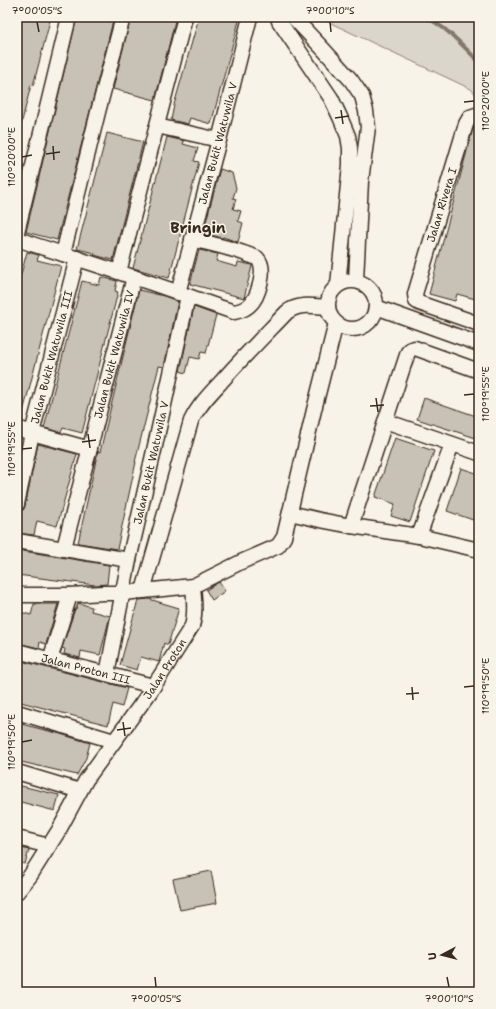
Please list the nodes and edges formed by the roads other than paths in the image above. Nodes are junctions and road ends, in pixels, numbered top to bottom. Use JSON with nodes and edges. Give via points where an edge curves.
{"nodes":[{"id":1,"x":69,"y":17,"type":"edge"},
{"id":2,"x":123,"y":17,"type":"edge"},
{"id":3,"x":184,"y":17,"type":"edge"},
{"id":4,"x":250,"y":17,"type":"edge"},
{"id":5,"x":278,"y":17,"type":"edge"},
{"id":6,"x":293,"y":17,"type":"edge"},
{"id":7,"x":478,"y":114,"type":"edge"},
{"id":8,"x":157,"y":126,"type":"junction"},
{"id":9,"x":368,"y":127,"type":"junction"},
{"id":10,"x":348,"y":136,"type":"junction"},
{"id":11,"x":219,"y":140,"type":"junction"},
{"id":12,"x":17,"y":232,"type":"edge"},
{"id":13,"x":17,"y":238,"type":"edge"},
{"id":14,"x":192,"y":239,"type":"junction"},
{"id":15,"x":63,"y":254,"type":"junction"},
{"id":16,"x":77,"y":258,"type":"junction"},
{"id":17,"x":119,"y":272,"type":"junction"},
{"id":18,"x":134,"y":277,"type":"junction"},
{"id":19,"x":356,"y":280,"type":"junction"},
{"id":20,"x":338,"y":285,"type":"junction"},
{"id":21,"x":183,"y":294,"type":"junction"},
{"id":22,"x":328,"y":307,"type":"junction"},
{"id":23,"x":376,"y":307,"type":"junction"},
{"id":24,"x":336,"y":323,"type":"junction"},
{"id":25,"x":479,"y":324,"type":"edge"},
{"id":26,"x":479,"y":344,"type":"edge"},
{"id":27,"x":479,"y":371,"type":"edge"},
{"id":28,"x":385,"y":420,"type":"junction"},
{"id":29,"x":17,"y":428,"type":"edge"},
{"id":30,"x":32,"y":433,"type":"junction"},
{"id":31,"x":452,"y":444,"type":"junction"},
{"id":32,"x":90,"y":449,"type":"junction"},
{"id":33,"x":479,"y":454,"type":"edge"},
{"id":34,"x":17,"y":504,"type":"edge"},
{"id":35,"x":290,"y":513,"type":"junction"},
{"id":36,"x":351,"y":526,"type":"junction"},
{"id":37,"x":419,"y":536,"type":"junction"},
{"id":38,"x":17,"y":541,"type":"edge"},
{"id":39,"x":64,"y":548,"type":"junction"},
{"id":40,"x":479,"y":550,"type":"edge"},
{"id":41,"x":129,"y":560,"type":"junction"},
{"id":42,"x":193,"y":586,"type":"junction"},
{"id":43,"x":143,"y":591,"type":"junction"},
{"id":44,"x":123,"y":593,"type":"junction"},
{"id":45,"x":17,"y":595,"type":"edge"},
{"id":46,"x":70,"y":595,"type":"junction"},
{"id":47,"x":17,"y":651,"type":"edge"},
{"id":48,"x":50,"y":660,"type":"junction"},
{"id":49,"x":107,"y":674,"type":"junction"},
{"id":50,"x":154,"y":686,"type":"junction"},
{"id":51,"x":17,"y":712,"type":"edge"},
{"id":52,"x":114,"y":741,"type":"junction"},
{"id":53,"x":17,"y":772,"type":"edge"},
{"id":54,"x":80,"y":790,"type":"junction"},
{"id":55,"x":17,"y":838,"type":"edge"},
{"id":56,"x":49,"y":846,"type":"junction"},
{"id":57,"x":17,"y":892,"type":"edge"}],
"edges":[{"from":1,"to":12,"type":"street"},
{"from":2,"to":15,"type":"street"},
{"from":3,"to":8,"type":"street"},
{"from":4,"to":11,"type":"street","name":"Jalan Bukit Watuwila V"},
{"from":5,"to":10,"type":"street","via":[[331,98]]},
{"from":6,"to":9,"type":"street","via":[[351,80],[362,96]]},
{"from":7,"to":25,"type":"street","name":"Jalan Rivera I","via":[[470,117],[466,124],[415,294],[419,303]]},
{"from":8,"to":11,"type":"street"},
{"from":8,"to":17,"type":"street"},
{"from":9,"to":10,"type":"street"},
{"from":9,"to":19,"type":"street","via":[[361,181]]},
{"from":10,"to":20,"type":"street","via":[[350,165]]},
{"from":11,"to":14,"type":"street","name":"Jalan Bukit Watuwila V"},
{"from":13,"to":15,"type":"street"},
{"from":14,"to":21,"type":"street","name":"Jalan Bukit Watuwila V"},
{"from":14,"to":21,"type":"street","via":[[256,258],[261,266],[260,286],[256,298],[240,312]]},
{"from":15,"to":16,"type":"street"},
{"from":16,"to":17,"type":"street"},
{"from":16,"to":30,"type":"street","name":"Jalan Bukit Watuwila III"},
{"from":17,"to":18,"type":"street"},
{"from":18,"to":21,"type":"street"},
{"from":18,"to":32,"type":"street","name":"Jalan Bukit Watuwila IV"},
{"from":19,"to":20,"type":"street"},
{"from":19,"to":23,"type":"street","via":[[369,287],[376,300]]},
{"from":20,"to":22,"type":"street","via":[[330,294]]},
{"from":21,"to":41,"type":"street","name":"Jalan Bukit Watuwila V","via":[[155,447]]},
{"from":22,"to":24,"type":"street"},
{"from":22,"to":43,"type":"street","via":[[302,306],[287,312],[234,367],[195,413]]},
{"from":23,"to":24,"type":"street","via":[[372,318],[364,326],[352,329]]},
{"from":23,"to":26,"type":"street"},
{"from":24,"to":35,"type":"street"},
{"from":27,"to":28,"type":"street","via":[[415,348],[411,349]]},
{"from":28,"to":31,"type":"street"},
{"from":28,"to":36,"type":"street"},
{"from":29,"to":30,"type":"street"},
{"from":30,"to":32,"type":"street"},
{"from":30,"to":34,"type":"street","name":"Jalan Bukit Watuwila III"},
{"from":31,"to":33,"type":"street"},
{"from":31,"to":37,"type":"street"},
{"from":32,"to":39,"type":"street","name":"Jalan Bukit Watuwila IV"},
{"from":35,"to":36,"type":"street"},
{"from":35,"to":42,"type":"street","via":[[284,537],[278,546]]},
{"from":36,"to":37,"type":"street"},
{"from":37,"to":40,"type":"street"},
{"from":38,"to":39,"type":"street"},
{"from":39,"to":41,"type":"street"},
{"from":41,"to":44,"type":"street","name":"Jalan Bukit Watuwila V"},
{"from":42,"to":43,"type":"street"},
{"from":42,"to":50,"type":"street","name":"Jalan Proton","via":[[192,626]]},
{"from":43,"to":44,"type":"street"},
{"from":44,"to":46,"type":"street"},
{"from":44,"to":49,"type":"street","name":"Jalan Bukit Watuwila V"},
{"from":45,"to":46,"type":"street"},
{"from":46,"to":48,"type":"street"},
{"from":47,"to":48,"type":"street","name":"Jalan Proton III"},
{"from":48,"to":49,"type":"street","name":"Jalan Proton III"},
{"from":49,"to":50,"type":"street","name":"Jalan Proton III"},
{"from":50,"to":52,"type":"street","name":"Jalan Proton"},
{"from":51,"to":52,"type":"street"},
{"from":52,"to":54,"type":"street","name":"Jalan Proton"},
{"from":53,"to":54,"type":"street"},
{"from":54,"to":56,"type":"street","name":"Jalan Proton"},
{"from":55,"to":56,"type":"street"},
{"from":56,"to":57,"type":"street","name":"Jalan Proton"}]}
